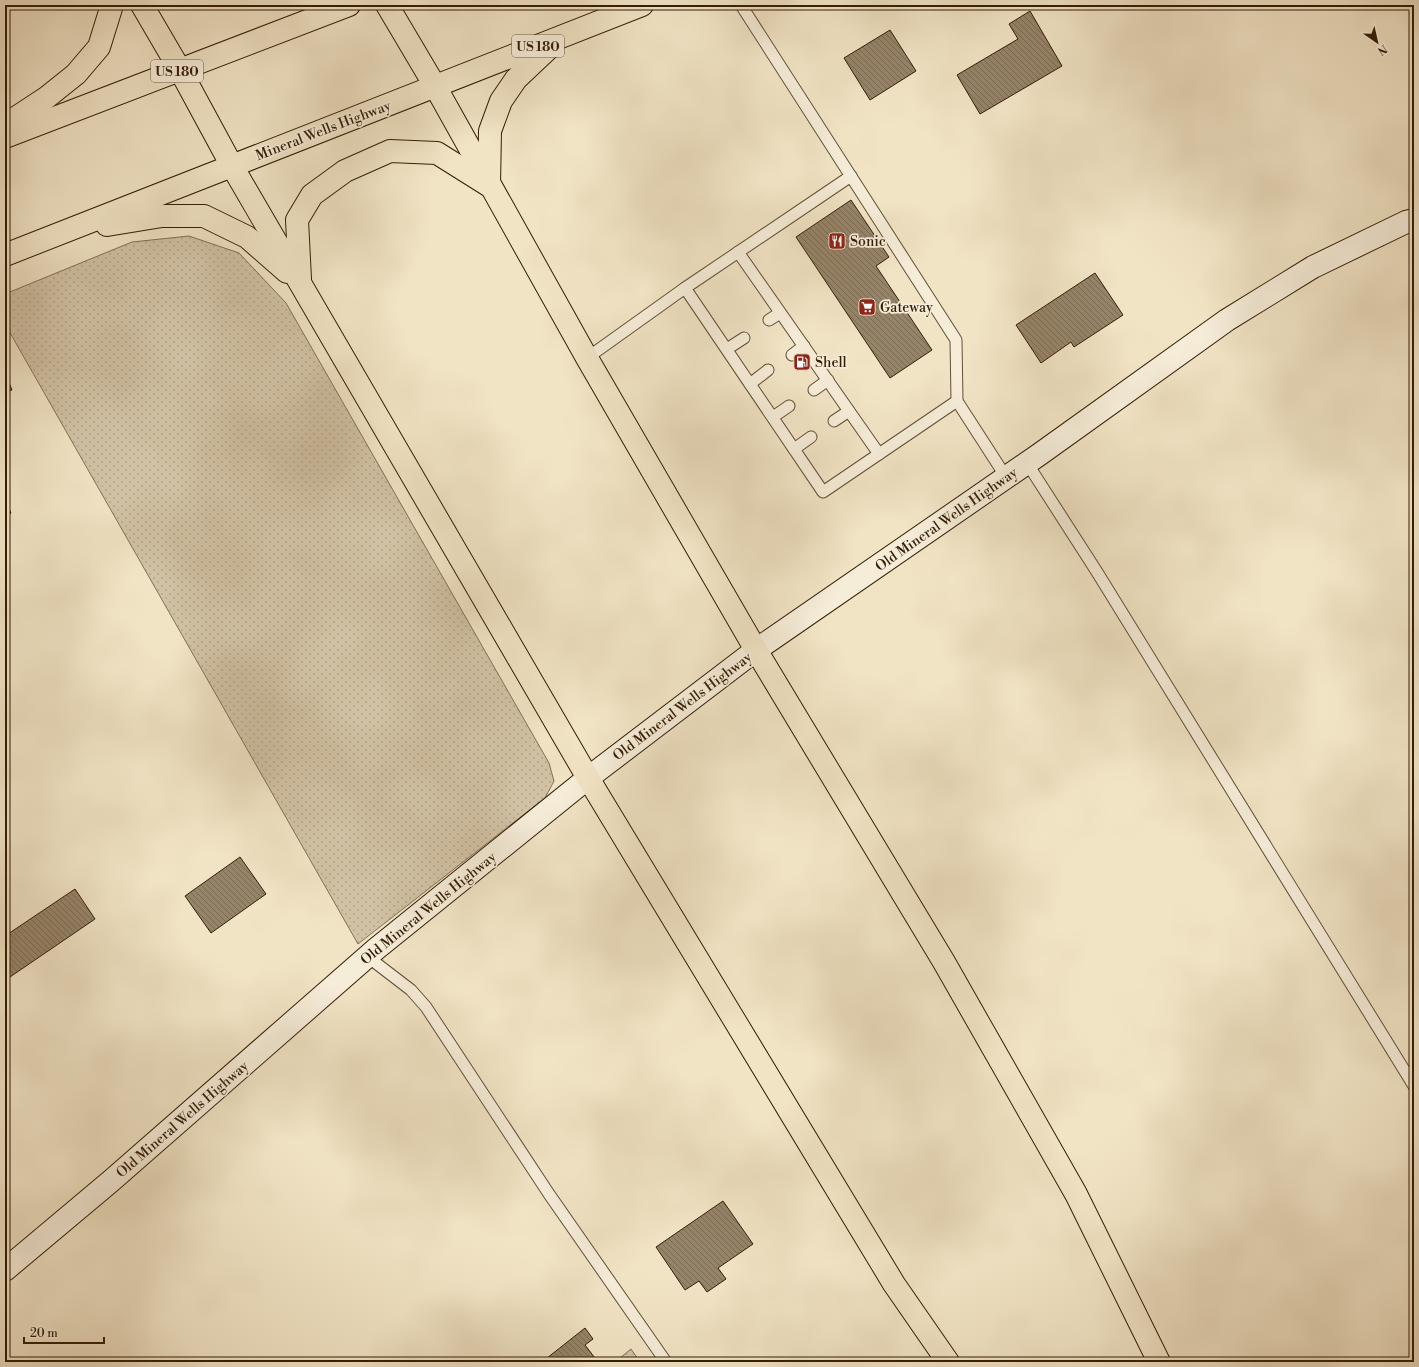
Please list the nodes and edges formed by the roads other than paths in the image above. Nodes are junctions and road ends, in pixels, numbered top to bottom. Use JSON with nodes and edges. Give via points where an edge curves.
{"nodes":[{"id":1,"x":112,"y":5,"type":"edge"},
{"id":2,"x":142,"y":5,"type":"edge"},
{"id":3,"x":349,"y":5,"type":"edge"},
{"id":4,"x":387,"y":5,"type":"edge"},
{"id":5,"x":642,"y":5,"type":"edge"},
{"id":6,"x":741,"y":5,"type":"edge"},
{"id":7,"x":560,"y":37,"type":"junction"},
{"id":8,"x":180,"y":70,"type":"junction"},
{"id":9,"x":434,"y":86,"type":"junction"},
{"id":10,"x":5,"y":125,"type":"edge"},
{"id":11,"x":5,"y":137,"type":"edge"},
{"id":12,"x":232,"y":166,"type":"junction"},
{"id":13,"x":851,"y":176,"type":"junction"},
{"id":14,"x":489,"y":186,"type":"junction"},
{"id":15,"x":1414,"y":220,"type":"edge"},
{"id":16,"x":63,"y":232,"type":"junction"},
{"id":17,"x":738,"y":252,"type":"junction"},
{"id":18,"x":5,"y":255,"type":"edge"},
{"id":19,"x":300,"y":284,"type":"junction"},
{"id":20,"x":685,"y":288,"type":"junction"},
{"id":21,"x":780,"y":313,"type":"junction"},
{"id":22,"x":769,"y":320,"type":"dead end"},
{"id":23,"x":744,"y":338,"type":"dead end"},
{"id":24,"x":804,"y":346,"type":"junction"},
{"id":25,"x":727,"y":349,"type":"junction"},
{"id":26,"x":792,"y":355,"type":"dead end"},
{"id":27,"x":586,"y":358,"type":"junction"},
{"id":28,"x":768,"y":370,"type":"dead end"},
{"id":29,"x":828,"y":380,"type":"junction"},
{"id":30,"x":750,"y":384,"type":"junction"},
{"id":31,"x":814,"y":390,"type":"dead end"},
{"id":32,"x":957,"y":402,"type":"junction"},
{"id":33,"x":789,"y":406,"type":"dead end"},
{"id":34,"x":849,"y":411,"type":"junction"},
{"id":35,"x":773,"y":417,"type":"junction"},
{"id":36,"x":834,"y":421,"type":"dead end"},
{"id":37,"x":811,"y":437,"type":"dead end"},
{"id":38,"x":794,"y":449,"type":"junction"},
{"id":39,"x":880,"y":454,"type":"junction"},
{"id":40,"x":1027,"y":463,"type":"junction"},
{"id":41,"x":1006,"y":477,"type":"junction"},
{"id":42,"x":756,"y":650,"type":"junction"},
{"id":43,"x":588,"y":778,"type":"junction"},
{"id":44,"x":368,"y":957,"type":"junction"},
{"id":45,"x":1414,"y":1086,"type":"edge"},
{"id":46,"x":5,"y":1270,"type":"edge"},
{"id":47,"x":666,"y":1362,"type":"edge"},
{"id":48,"x":948,"y":1362,"type":"edge"},
{"id":49,"x":1159,"y":1362,"type":"edge"}],
"edges":[{"from":1,"to":10,"type":"main road","via":[[99,47],[76,74]]},
{"from":2,"to":8,"type":"main road"},
{"from":3,"to":8,"type":"main road","number":"US 180"},
{"from":4,"to":9,"type":"main road"},
{"from":5,"to":7,"type":"main road","name":"Mineral Wells Highway","number":"US 180"},
{"from":6,"to":13,"type":"lane"},
{"from":7,"to":9,"type":"main road","name":"Mineral Wells Highway","number":"US 180"},
{"from":7,"to":14,"type":"main road","via":[[516,79],[501,101],[490,131]]},
{"from":8,"to":11,"type":"main road","number":"US 180"},
{"from":8,"to":12,"type":"main road"},
{"from":9,"to":12,"type":"main road","name":"Mineral Wells Highway","number":"US 180"},
{"from":9,"to":14,"type":"main road"},
{"from":12,"to":16,"type":"main road","name":"Mineral Wells Highway","number":"US 180"},
{"from":12,"to":19,"type":"main road"},
{"from":13,"to":17,"type":"lane"},
{"from":13,"to":32,"type":"lane","via":[[956,340]]},
{"from":14,"to":19,"type":"main road","via":[[437,153],[390,151],[345,171],[312,195],[297,220]]},
{"from":14,"to":27,"type":"main road"},
{"from":15,"to":40,"type":"street","name":"Old Mineral Wells Highway","via":[[1313,267],[1227,320]]},
{"from":16,"to":18,"type":"main road","name":"Mineral Wells Highway","number":"US 180"},
{"from":16,"to":19,"type":"main road","via":[[162,216],[204,216],[246,237]]},
{"from":17,"to":20,"type":"lane"},
{"from":17,"to":21,"type":"lane"},
{"from":19,"to":43,"type":"main road"},
{"from":20,"to":25,"type":"lane"},
{"from":20,"to":27,"type":"lane"},
{"from":21,"to":22,"type":"lane"},
{"from":21,"to":24,"type":"lane"},
{"from":23,"to":25,"type":"lane"},
{"from":24,"to":26,"type":"lane"},
{"from":24,"to":29,"type":"lane"},
{"from":25,"to":30,"type":"lane"},
{"from":27,"to":42,"type":"main road"},
{"from":28,"to":30,"type":"lane"},
{"from":29,"to":31,"type":"lane"},
{"from":29,"to":34,"type":"lane"},
{"from":30,"to":35,"type":"lane"},
{"from":32,"to":39,"type":"lane"},
{"from":32,"to":41,"type":"lane"},
{"from":33,"to":35,"type":"lane"},
{"from":34,"to":36,"type":"lane"},
{"from":34,"to":39,"type":"lane"},
{"from":35,"to":38,"type":"lane"},
{"from":37,"to":38,"type":"lane"},
{"from":38,"to":39,"type":"lane","via":[[823,492]]},
{"from":40,"to":41,"type":"street","name":"Old Mineral Wells Highway"},
{"from":40,"to":45,"type":"lane"},
{"from":41,"to":42,"type":"street","name":"Old Mineral Wells Highway"},
{"from":42,"to":43,"type":"street","name":"Old Mineral Wells Highway"},
{"from":42,"to":49,"type":"main road","via":[[944,962],[1076,1194]]},
{"from":43,"to":44,"type":"street","name":"Old Mineral Wells Highway"},
{"from":43,"to":48,"type":"main road","via":[[894,1284]]},
{"from":44,"to":46,"type":"street","name":"Old Mineral Wells Highway"},
{"from":44,"to":47,"type":"lane","via":[[411,990],[426,1007],[549,1194]]}]}
